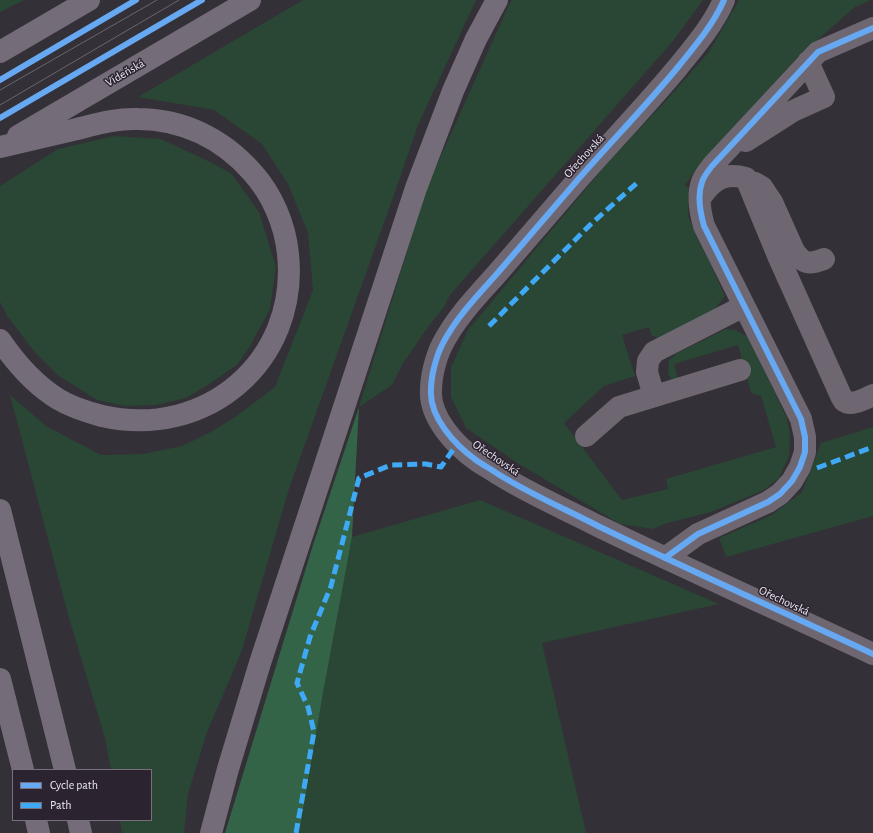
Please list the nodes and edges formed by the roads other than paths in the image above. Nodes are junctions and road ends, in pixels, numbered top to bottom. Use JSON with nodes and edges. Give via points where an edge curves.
{"nodes":[{"id":1,"x":250,"y":0,"type":"edge"},
{"id":2,"x":497,"y":0,"type":"edge"},
{"id":3,"x":724,"y":0,"type":"edge"},
{"id":4,"x":82,"y":2,"type":"edge"},
{"id":5,"x":873,"y":28,"type":"edge"},
{"id":6,"x":0,"y":52,"type":"edge"},
{"id":7,"x":808,"y":62,"type":"junction"},
{"id":8,"x":0,"y":147,"type":"edge"},
{"id":9,"x":718,"y":160,"type":"junction"},
{"id":10,"x":746,"y":178,"type":"junction"},
{"id":11,"x":699,"y":200,"type":"junction"},
{"id":12,"x":824,"y":259,"type":"dead end"},
{"id":13,"x":744,"y":306,"type":"junction"},
{"id":14,"x":0,"y":340,"type":"edge"},
{"id":15,"x":740,"y":370,"type":"dead end"},
{"id":16,"x":873,"y":395,"type":"edge"},
{"id":17,"x":654,"y":396,"type":"junction"},
{"id":18,"x":586,"y":436,"type":"dead end"},
{"id":19,"x":0,"y":510,"type":"edge"},
{"id":20,"x":665,"y":558,"type":"junction"},
{"id":21,"x":873,"y":654,"type":"edge"},
{"id":22,"x":0,"y":679,"type":"edge"},
{"id":23,"x":23,"y":769,"type":"edge"},
{"id":24,"x":65,"y":769,"type":"edge"},
{"id":25,"x":36,"y":821,"type":"edge"},
{"id":26,"x":78,"y":821,"type":"edge"},
{"id":27,"x":39,"y":833,"type":"edge"},
{"id":28,"x":81,"y":833,"type":"edge"},
{"id":29,"x":211,"y":833,"type":"edge"}],
"edges":[{"from":1,"to":8,"type":"highway","name":"Vídeňská"},
{"from":2,"to":29,"type":"highway","via":[[453,91],[416,188],[260,663]]},
{"from":3,"to":20,"type":"street","name":"Ořechovská","via":[[702,37],[659,90],[584,172],[451,328],[440,348],[431,388],[431,399],[442,425],[457,444],[476,460],[534,494]]},
{"from":4,"to":6,"type":"highway"},
{"from":5,"to":7,"type":"street","via":[[818,52]]},
{"from":7,"to":9,"type":"street"},
{"from":7,"to":9,"type":"street","via":[[824,97],[793,111]]},
{"from":8,"to":14,"type":"highway","via":[[118,120],[157,120],[199,132],[232,152],[258,178],[276,208],[282,225],[289,268],[284,312],[266,352],[237,385],[200,408],[178,416],[135,421],[115,419],[76,407],[38,384],[21,368]]},
{"from":9,"to":11,"type":"street","via":[[702,182]]},
{"from":10,"to":11,"type":"street","via":[[730,175],[722,177],[714,181]]},
{"from":10,"to":12,"type":"street","via":[[762,187],[768,194],[799,257],[808,263]]},
{"from":10,"to":16,"type":"street","via":[[841,396],[850,404]]},
{"from":11,"to":13,"type":"street","via":[[704,226]]},
{"from":13,"to":17,"type":"street","via":[[654,352],[648,361],[647,372]]},
{"from":13,"to":20,"type":"street","via":[[801,419],[805,452],[792,481],[780,494],[698,534]]},
{"from":15,"to":17,"type":"street"},
{"from":17,"to":18,"type":"street","via":[[619,407]]},
{"from":19,"to":24,"type":"highway"},
{"from":20,"to":21,"type":"street","name":"Ořechovská"},
{"from":22,"to":23,"type":"highway"},
{"from":25,"to":27,"type":"highway"},
{"from":26,"to":28,"type":"highway"}]}
